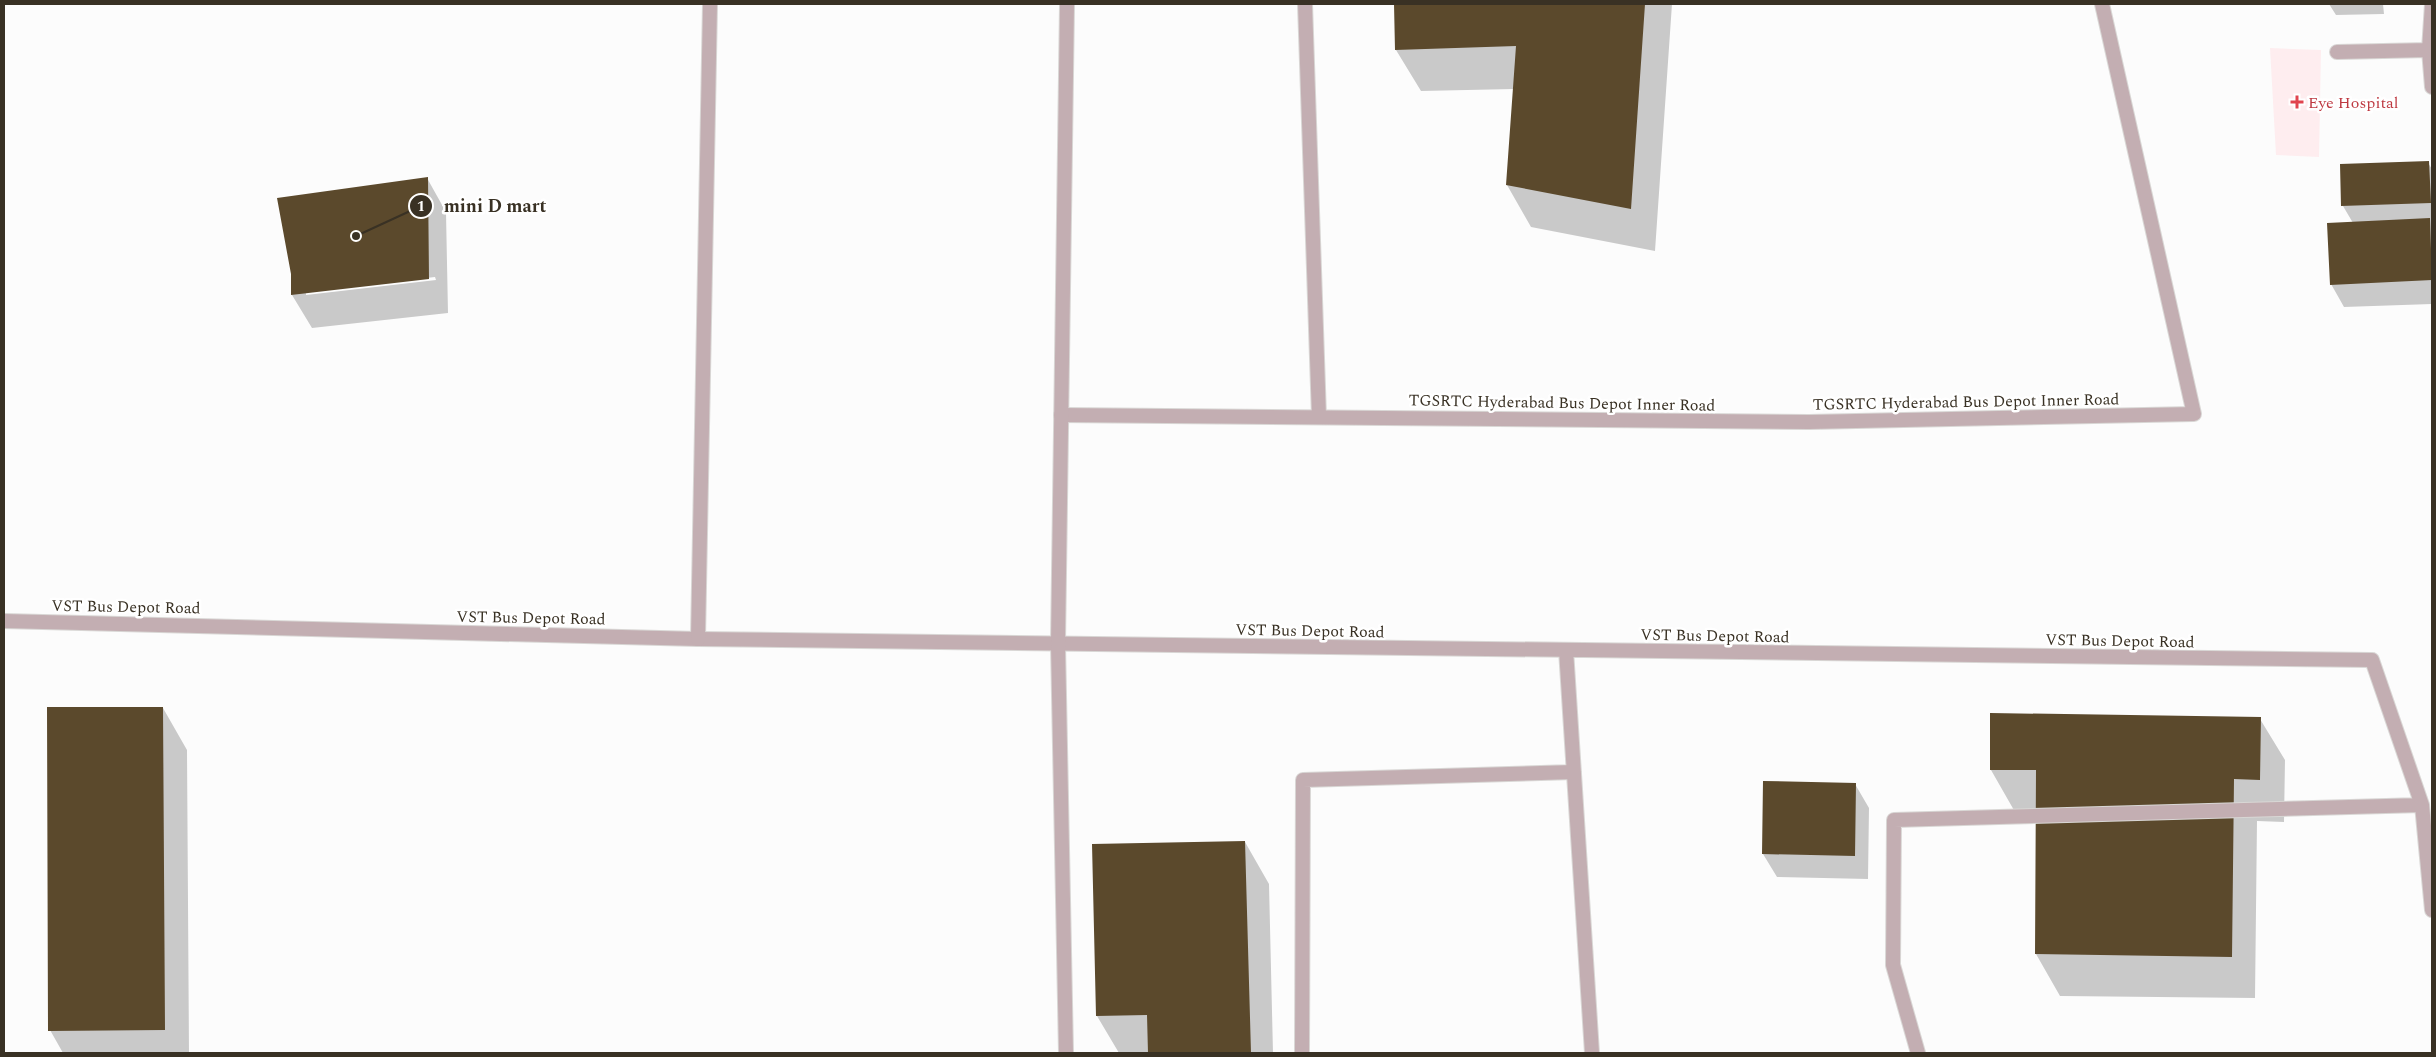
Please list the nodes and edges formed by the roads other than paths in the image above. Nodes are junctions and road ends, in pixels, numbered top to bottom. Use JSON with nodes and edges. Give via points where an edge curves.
{"nodes":[{"id":1,"x":710,"y":4,"type":"edge"},
{"id":2,"x":1068,"y":4,"type":"edge"},
{"id":3,"x":1305,"y":4,"type":"edge"},
{"id":4,"x":2102,"y":4,"type":"edge"},
{"id":5,"x":2432,"y":4,"type":"edge"},
{"id":6,"x":2429,"y":50,"type":"junction"},
{"id":7,"x":2337,"y":52,"type":"dead end"},
{"id":8,"x":2432,"y":87,"type":"edge"},
{"id":9,"x":1061,"y":415,"type":"junction"},
{"id":10,"x":1319,"y":417,"type":"junction"},
{"id":11,"x":4,"y":621,"type":"edge"},
{"id":12,"x":698,"y":639,"type":"junction"},
{"id":13,"x":1058,"y":644,"type":"junction"},
{"id":14,"x":1566,"y":650,"type":"junction"},
{"id":15,"x":1574,"y":772,"type":"junction"},
{"id":16,"x":2422,"y":805,"type":"junction"},
{"id":17,"x":2432,"y":910,"type":"edge"},
{"id":18,"x":1066,"y":1053,"type":"edge"},
{"id":19,"x":1302,"y":1053,"type":"edge"},
{"id":20,"x":1592,"y":1053,"type":"edge"},
{"id":21,"x":1918,"y":1053,"type":"edge"}],
"edges":[{"from":1,"to":12,"type":"street"},
{"from":2,"to":9,"type":"street"},
{"from":3,"to":10,"type":"street"},
{"from":4,"to":10,"type":"street","name":"TGSRTC Hyderabad Bus Depot Inner Road","via":[[2194,414],[1809,422]]},
{"from":5,"to":6,"type":"street"},
{"from":6,"to":7,"type":"street"},
{"from":6,"to":8,"type":"street"},
{"from":9,"to":10,"type":"street","name":"TGSRTC Hyderabad Bus Depot Inner Road"},
{"from":9,"to":13,"type":"street"},
{"from":11,"to":12,"type":"street","name":"VST Bus Depot Road"},
{"from":12,"to":13,"type":"street","name":"VST Bus Depot Road"},
{"from":13,"to":14,"type":"street","name":"VST Bus Depot Road"},
{"from":13,"to":18,"type":"street"},
{"from":14,"to":15,"type":"street"},
{"from":14,"to":16,"type":"street","name":"VST Bus Depot Road","via":[[2372,660]]},
{"from":15,"to":19,"type":"street","via":[[1303,780]]},
{"from":15,"to":20,"type":"street"},
{"from":16,"to":17,"type":"street"},
{"from":16,"to":21,"type":"street","via":[[1894,820],[1893,965]]}]}
